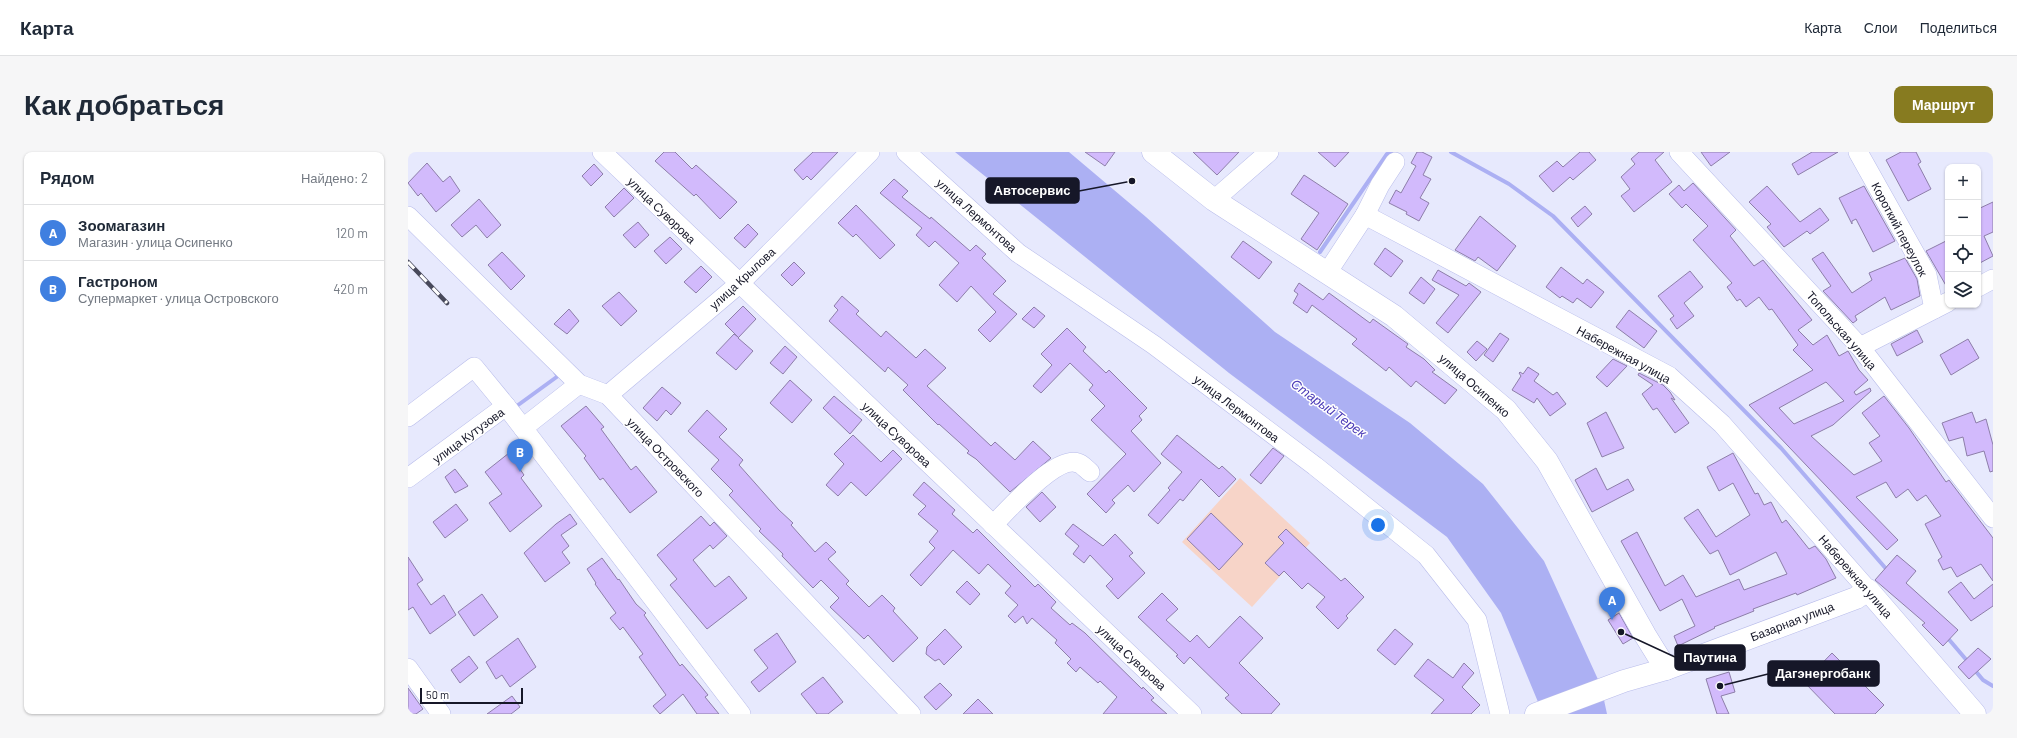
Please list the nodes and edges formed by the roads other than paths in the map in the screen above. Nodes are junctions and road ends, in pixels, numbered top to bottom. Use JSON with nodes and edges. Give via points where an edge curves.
{"nodes":[{"id":1,"x":602,"y":152,"type":"edge"},
{"id":2,"x":870,"y":152,"type":"edge"},
{"id":3,"x":906,"y":152,"type":"edge"},
{"id":4,"x":1153,"y":152,"type":"edge"},
{"id":5,"x":1269,"y":152,"type":"edge"},
{"id":6,"x":1679,"y":152,"type":"edge"},
{"id":7,"x":1858,"y":152,"type":"edge"},
{"id":8,"x":1395,"y":162,"type":"dead end"},
{"id":9,"x":1214,"y":200,"type":"junction"},
{"id":10,"x":1365,"y":215,"type":"junction"},
{"id":11,"x":408,"y":216,"type":"edge"},
{"id":12,"x":1327,"y":273,"type":"junction"},
{"id":13,"x":1993,"y":279,"type":"edge"},
{"id":14,"x":739,"y":284,"type":"junction"},
{"id":15,"x":1981,"y":285,"type":"edge"},
{"id":16,"x":1941,"y":306,"type":"edge"},
{"id":17,"x":1860,"y":347,"type":"junction"},
{"id":18,"x":579,"y":384,"type":"junction"},
{"id":19,"x":608,"y":395,"type":"junction"},
{"id":20,"x":506,"y":406,"type":"junction"},
{"id":21,"x":408,"y":417,"type":"edge"},
{"id":22,"x":523,"y":428,"type":"junction"},
{"id":23,"x":1090,"y":472,"type":"dead end"},
{"id":24,"x":408,"y":478,"type":"edge"},
{"id":25,"x":1993,"y":518,"type":"edge"},
{"id":26,"x":993,"y":525,"type":"junction"},
{"id":27,"x":1868,"y":590,"type":"junction"},
{"id":28,"x":408,"y":668,"type":"edge"},
{"id":29,"x":1666,"y":669,"type":"junction"},
{"id":30,"x":441,"y":714,"type":"edge"},
{"id":31,"x":740,"y":714,"type":"edge"},
{"id":32,"x":911,"y":714,"type":"edge"},
{"id":33,"x":1192,"y":714,"type":"edge"},
{"id":34,"x":1500,"y":714,"type":"edge"},
{"id":35,"x":1536,"y":714,"type":"edge"},
{"id":36,"x":1975,"y":714,"type":"edge"}],
"edges":[{"from":1,"to":14,"type":"street","name":"улица Суворова"},
{"from":2,"to":14,"type":"street","name":"улица Крылова"},
{"from":3,"to":34,"type":"street","name":"улица Лермонтова","via":[[1018,253],[1154,345],[1315,466],[1426,555],[1477,620]]},
{"from":4,"to":9,"type":"main road"},
{"from":5,"to":9,"type":"street"},
{"from":6,"to":17,"type":"street","name":"Топольская улица"},
{"from":7,"to":16,"type":"street","name":"Короткий переулок","via":[[1927,275]]},
{"from":8,"to":10,"type":"street"},
{"from":9,"to":12,"type":"main road","name":"улица Осипенко"},
{"from":10,"to":12,"type":"street"},
{"from":10,"to":27,"type":"street","name":"Набережная улица","via":[[1669,376],[1722,424]]},
{"from":11,"to":18,"type":"street","name":"улица Островского"},
{"from":12,"to":29,"type":"main road","name":"улица Осипенко","via":[[1394,316],[1506,410],[1547,461]]},
{"from":13,"to":15,"type":"street"},
{"from":14,"to":19,"type":"street","name":"улица Крылова"},
{"from":14,"to":26,"type":"street","name":"улица Суворова"},
{"from":16,"to":17,"type":"street"},
{"from":17,"to":25,"type":"street","name":"Топольская улица"},
{"from":18,"to":19,"type":"street","name":"улица Островского"},
{"from":18,"to":22,"type":"street"},
{"from":19,"to":32,"type":"street","name":"улица Островского"},
{"from":20,"to":21,"type":"street","via":[[474,367]]},
{"from":20,"to":22,"type":"street","name":"улица Кутузова"},
{"from":20,"to":24,"type":"street","name":"улица Кутузова"},
{"from":22,"to":31,"type":"street"},
{"from":23,"to":26,"type":"street","via":[[1077,462],[1066,463],[1047,473]]},
{"from":26,"to":33,"type":"street","name":"улица Суворова"},
{"from":27,"to":29,"type":"main road","name":"Базарная улица","via":[[1856,598]]},
{"from":27,"to":36,"type":"main road","name":"Набережная улица"},
{"from":28,"to":30,"type":"street"},
{"from":29,"to":35,"type":"main road","name":"Базарная улица","via":[[1624,681]]}]}
